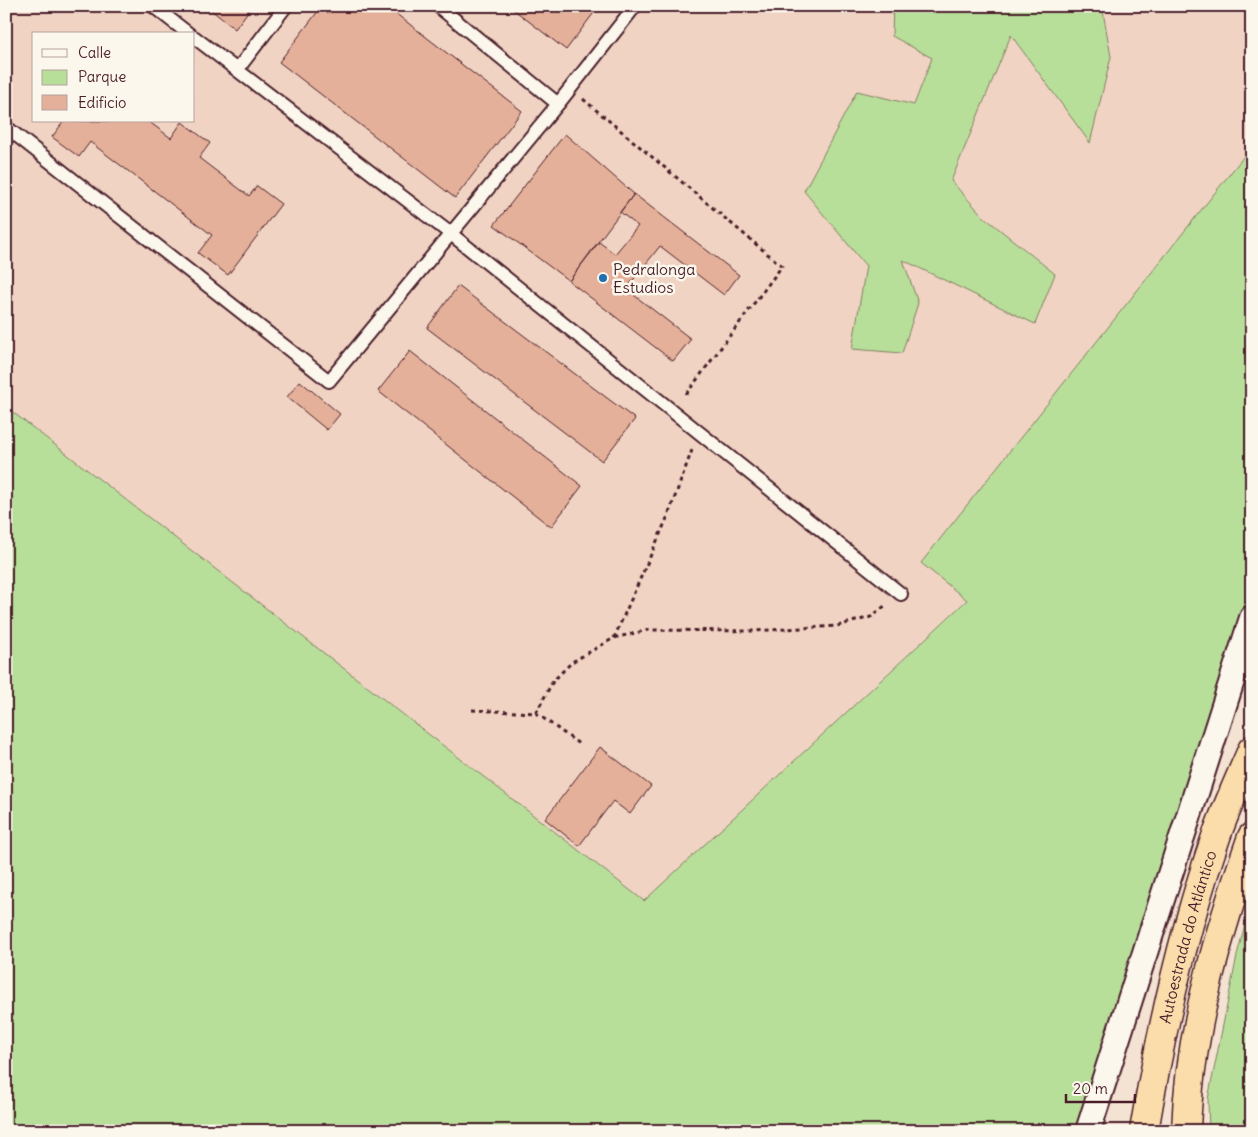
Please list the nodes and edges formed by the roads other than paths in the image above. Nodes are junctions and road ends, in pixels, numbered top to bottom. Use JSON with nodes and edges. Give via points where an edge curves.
{"nodes":[{"id":1,"x":153,"y":6,"type":"edge"},
{"id":2,"x":286,"y":6,"type":"edge"},
{"id":3,"x":438,"y":6,"type":"edge"},
{"id":4,"x":635,"y":6,"type":"edge"},
{"id":5,"x":186,"y":32,"type":"edge"},
{"id":6,"x":195,"y":38,"type":"edge"},
{"id":7,"x":237,"y":70,"type":"junction"},
{"id":8,"x":558,"y":104,"type":"junction"},
{"id":9,"x":6,"y":127,"type":"edge"},
{"id":10,"x":451,"y":234,"type":"junction"},
{"id":11,"x":901,"y":594,"type":"road end"},
{"id":12,"x":1252,"y":618,"type":"edge"},
{"id":13,"x":1252,"y":750,"type":"edge"},
{"id":14,"x":1252,"y":837,"type":"edge"},
{"id":15,"x":1088,"y":1131,"type":"edge"},
{"id":16,"x":1144,"y":1131,"type":"edge"},
{"id":17,"x":1186,"y":1131,"type":"edge"}],
"edges":[{"from":1,"to":5,"type":"lane"},
{"from":2,"to":7,"type":"lane"},
{"from":3,"to":8,"type":"lane"},
{"from":4,"to":8,"type":"lane"},
{"from":6,"to":7,"type":"lane"},
{"from":7,"to":10,"type":"lane"},
{"from":8,"to":10,"type":"lane"},
{"from":9,"to":10,"type":"lane","via":[[329,381]]},
{"from":10,"to":11,"type":"lane"},
{"from":12,"to":15,"type":"street"},
{"from":13,"to":16,"type":"highway","name":"Autoestrada do Atlántico","via":[[1217,832],[1188,926],[1158,1050]]},
{"from":14,"to":17,"type":"highway","via":[[1227,908],[1200,1014]]}]}
